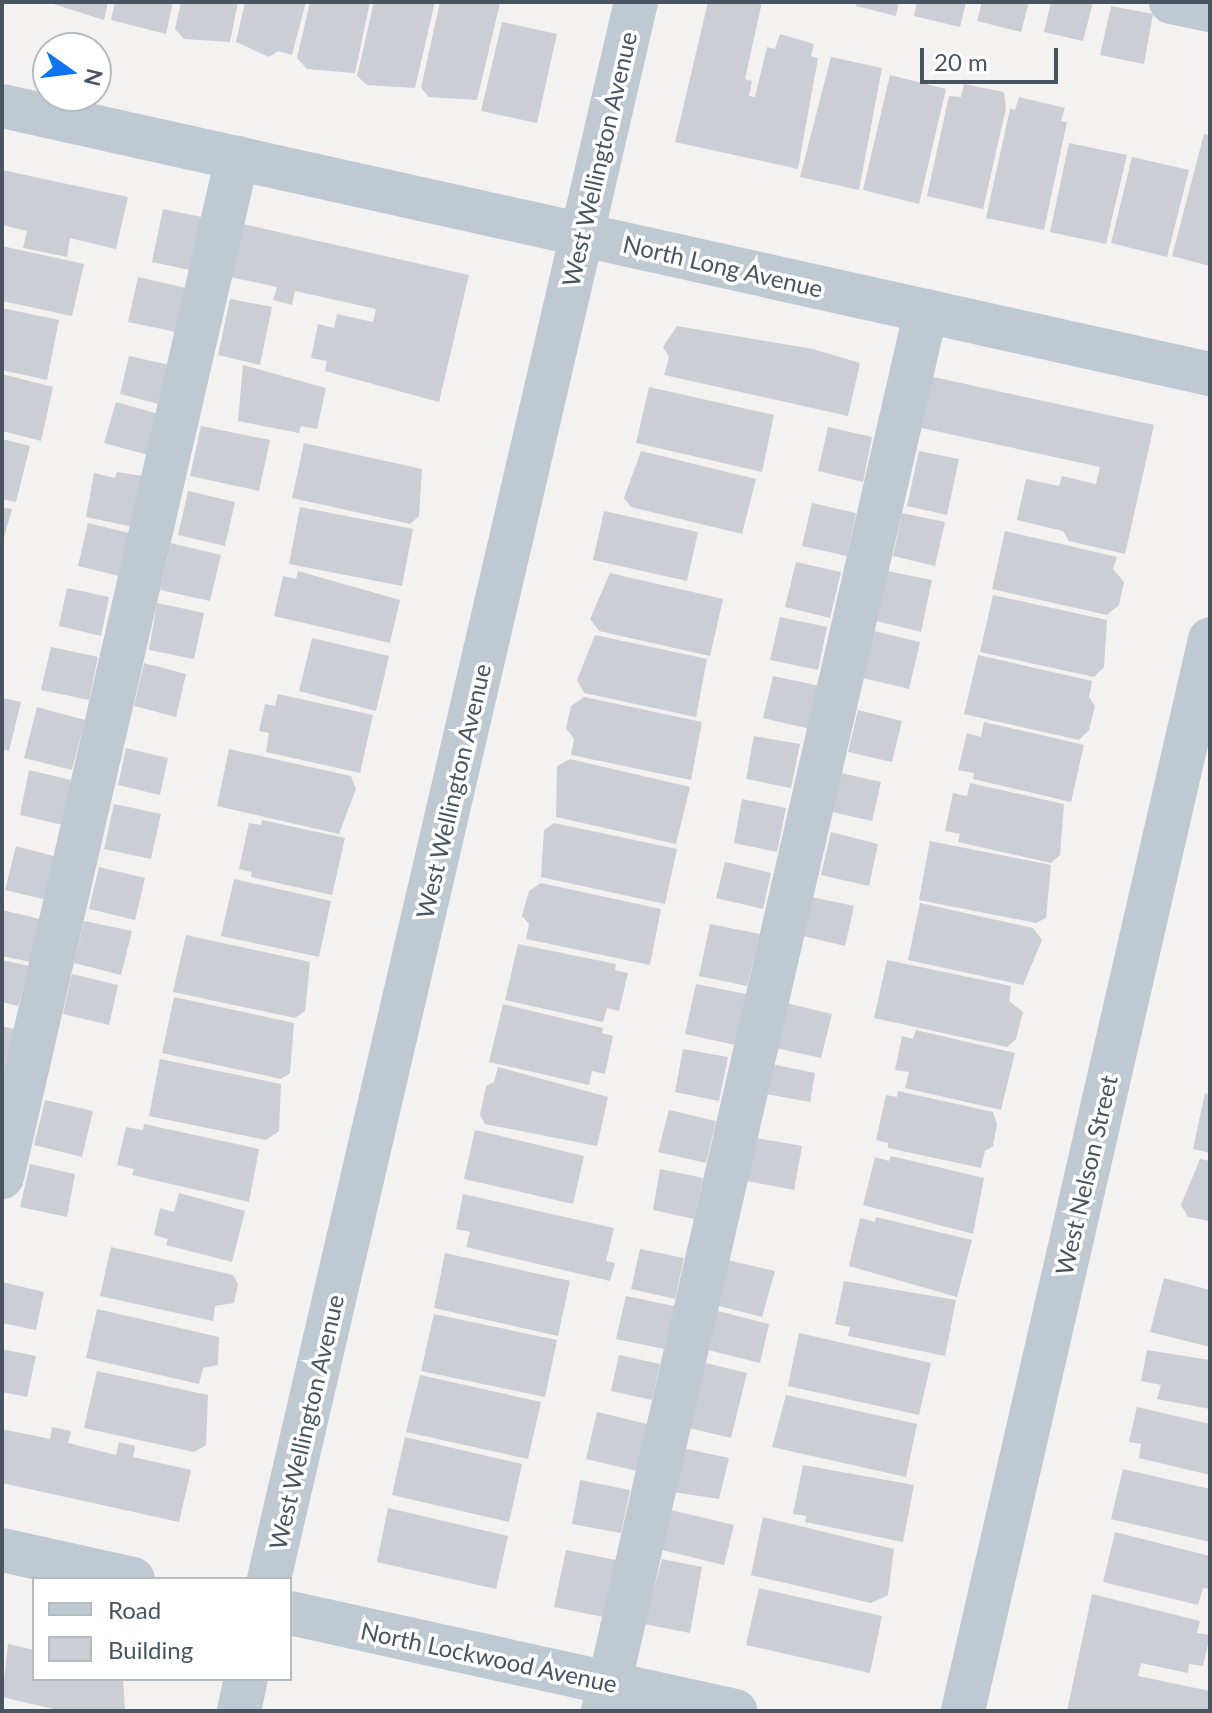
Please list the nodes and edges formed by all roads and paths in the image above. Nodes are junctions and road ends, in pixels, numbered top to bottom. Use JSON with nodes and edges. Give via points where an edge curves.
{"nodes":[{"id":1,"x":636,"y":2,"type":"edge"},
{"id":2,"x":1171,"y":2,"type":"edge"},
{"id":3,"x":1210,"y":10,"type":"edge"},
{"id":4,"x":2,"y":106,"type":"edge"},
{"id":5,"x":237,"y":158,"type":"junction"},
{"id":6,"x":582,"y":235,"type":"junction"},
{"id":7,"x":926,"y":311,"type":"junction"},
{"id":8,"x":1210,"y":374,"type":"edge"},
{"id":9,"x":1210,"y":639,"type":"edge"},
{"id":10,"x":2,"y":1177,"type":"edge"},
{"id":11,"x":2,"y":1550,"type":"edge"},
{"id":12,"x":124,"y":1577,"type":"edge"},
{"id":13,"x":269,"y":1577,"type":"edge"},
{"id":14,"x":292,"y":1614,"type":"edge"},
{"id":15,"x":246,"y":1681,"type":"edge"},
{"id":16,"x":607,"y":1697,"type":"edge"},
{"id":17,"x":239,"y":1711,"type":"edge"},
{"id":18,"x":735,"y":1711,"type":"edge"},
{"id":19,"x":963,"y":1711,"type":"edge"}],
"edges":[{"from":1,"to":6,"type":"street","name":"West Wellington Avenue"},
{"from":2,"to":3,"type":"street"},
{"from":4,"to":5,"type":"street","name":"North Long Avenue"},
{"from":5,"to":6,"type":"street","name":"North Long Avenue"},
{"from":5,"to":10,"type":"street"},
{"from":6,"to":7,"type":"street","name":"North Long Avenue"},
{"from":6,"to":13,"type":"street","name":"West Wellington Avenue"},
{"from":7,"to":8,"type":"street","name":"North Long Avenue"},
{"from":7,"to":16,"type":"street"},
{"from":9,"to":19,"type":"street","name":"West Nelson Street"},
{"from":11,"to":12,"type":"street"},
{"from":14,"to":16,"type":"street","name":"North Lockwood Avenue"},
{"from":15,"to":17,"type":"street"},
{"from":16,"to":18,"type":"street","name":"North Lockwood Avenue"}]}
